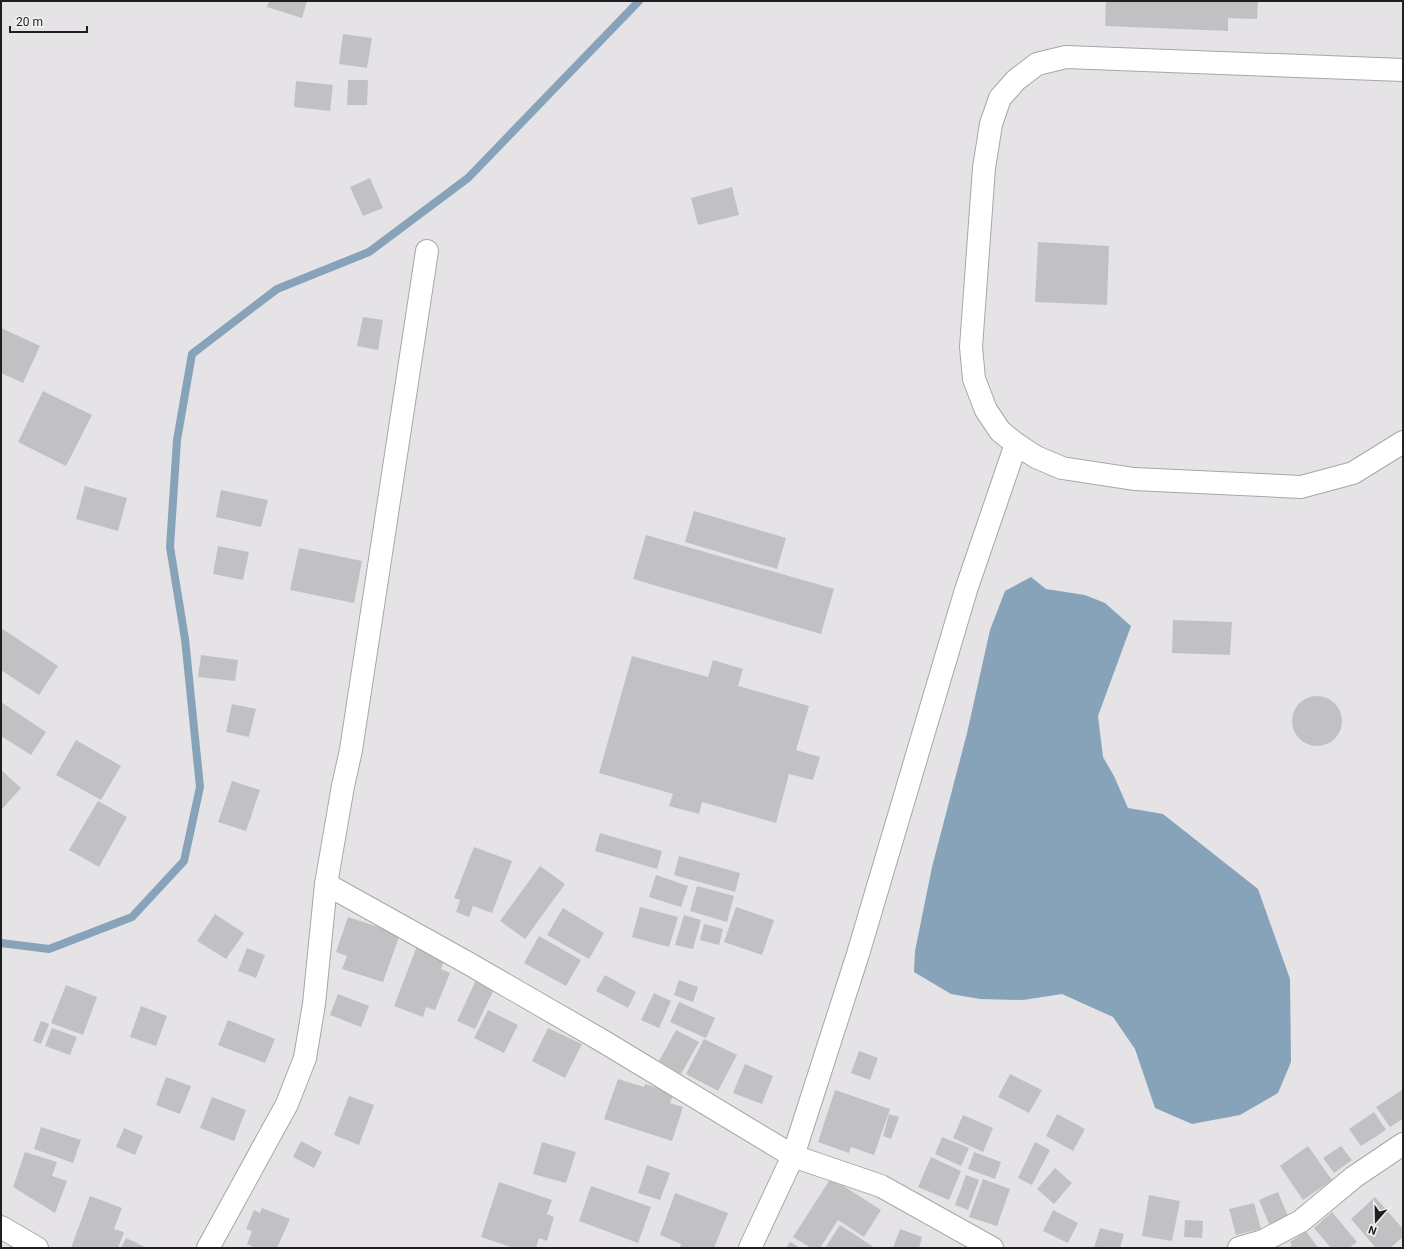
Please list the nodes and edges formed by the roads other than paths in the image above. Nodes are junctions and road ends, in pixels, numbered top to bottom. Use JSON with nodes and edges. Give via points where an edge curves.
{"nodes":[{"id":1,"x":1403,"y":70,"type":"edge"},
{"id":2,"x":427,"y":251,"type":"dead end"},
{"id":3,"x":1403,"y":442,"type":"edge"},
{"id":4,"x":1016,"y":444,"type":"junction"},
{"id":5,"x":326,"y":884,"type":"junction"},
{"id":6,"x":1403,"y":1144,"type":"edge"},
{"id":7,"x":793,"y":1156,"type":"junction"},
{"id":8,"x":1,"y":1227,"type":"edge"},
{"id":9,"x":37,"y":1248,"type":"edge"},
{"id":10,"x":208,"y":1248,"type":"edge"},
{"id":11,"x":750,"y":1248,"type":"edge"},
{"id":12,"x":992,"y":1248,"type":"edge"},
{"id":13,"x":1239,"y":1248,"type":"edge"}],
"edges":[{"from":1,"to":4,"type":"street","via":[[1066,57],[1037,64],[1016,80],[1000,98],[991,124],[984,168],[971,347],[974,379],[986,410],[1000,431]]},
{"from":2,"to":5,"type":"street","via":[[351,750]]},
{"from":3,"to":4,"type":"street","via":[[1353,473],[1301,487],[1134,479],[1062,468],[1036,457]]},
{"from":4,"to":7,"type":"street","via":[[966,590],[860,947]]},
{"from":5,"to":7,"type":"street","via":[[574,1024]]},
{"from":5,"to":10,"type":"street","via":[[314,1004],[305,1058],[287,1104]]},
{"from":6,"to":13,"type":"street","via":[[1354,1177],[1302,1221],[1263,1241]]},
{"from":7,"to":11,"type":"street"},
{"from":7,"to":12,"type":"street","via":[[882,1186]]},
{"from":8,"to":9,"type":"street"}]}
